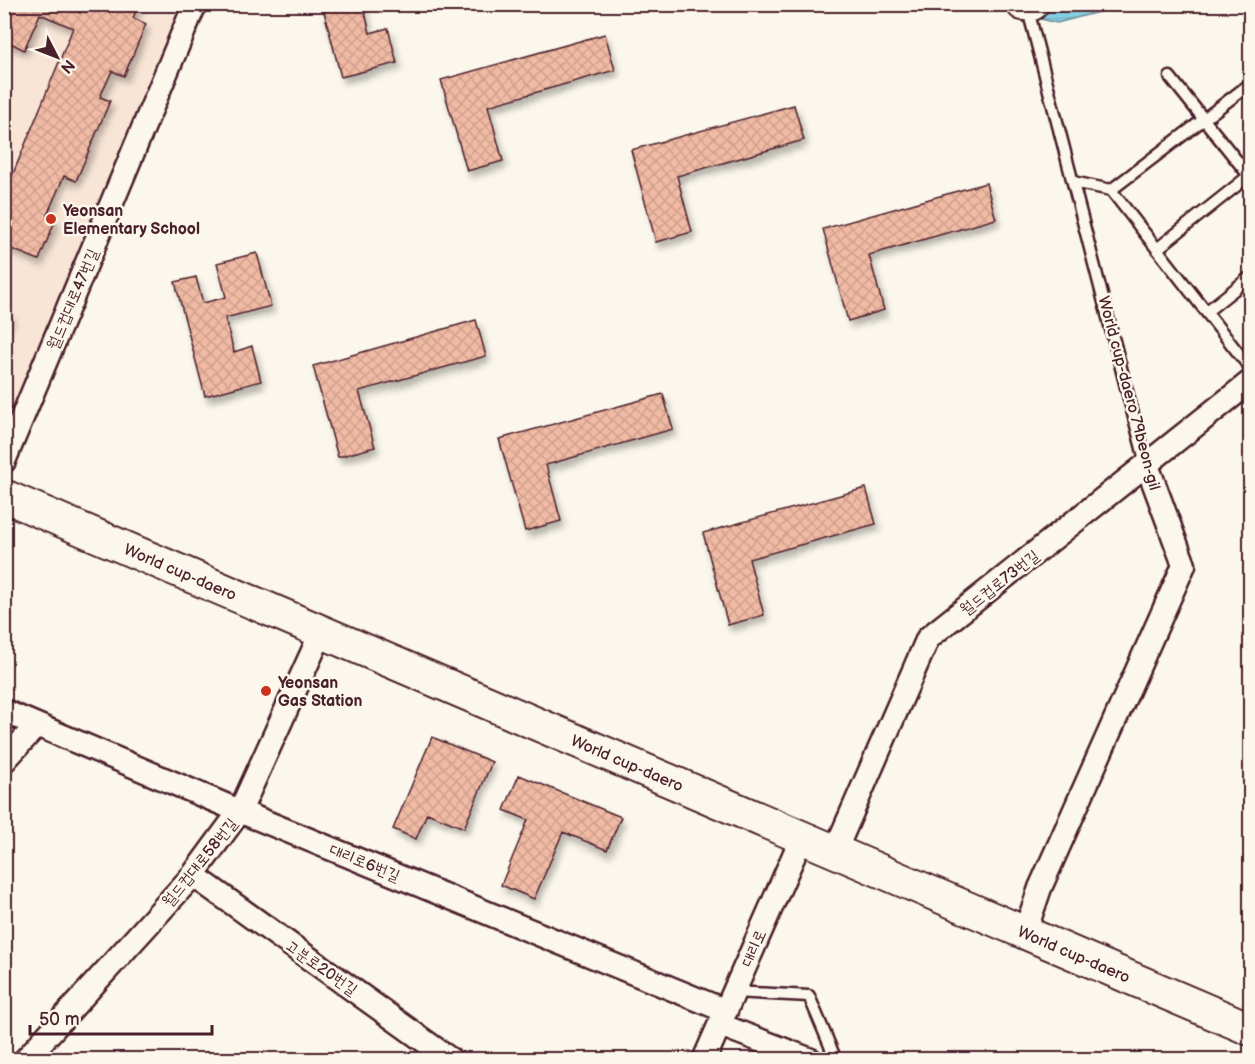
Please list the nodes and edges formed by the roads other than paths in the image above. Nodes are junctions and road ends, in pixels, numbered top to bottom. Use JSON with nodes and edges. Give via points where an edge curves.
{"nodes":[{"id":1,"x":195,"y":4,"type":"edge"},
{"id":2,"x":1027,"y":5,"type":"edge"},
{"id":3,"x":1170,"y":77,"type":"dead end"},
{"id":4,"x":1251,"y":84,"type":"edge"},
{"id":5,"x":1204,"y":119,"type":"junction"},
{"id":6,"x":1250,"y":176,"type":"edge"},
{"id":7,"x":1073,"y":182,"type":"junction"},
{"id":8,"x":1111,"y":190,"type":"junction"},
{"id":9,"x":1157,"y":249,"type":"junction"},
{"id":10,"x":1251,"y":277,"type":"edge"},
{"id":11,"x":1206,"y":312,"type":"junction"},
{"id":12,"x":1251,"y":368,"type":"edge"},
{"id":13,"x":1251,"y":382,"type":"edge"},
{"id":14,"x":4,"y":461,"type":"edge"},
{"id":15,"x":1146,"y":465,"type":"junction"},
{"id":16,"x":4,"y":496,"type":"edge"},
{"id":17,"x":322,"y":631,"type":"junction"},
{"id":18,"x":4,"y":711,"type":"edge"},
{"id":19,"x":37,"y":725,"type":"junction"},
{"id":20,"x":4,"y":761,"type":"edge"},
{"id":21,"x":240,"y":811,"type":"junction"},
{"id":22,"x":802,"y":837,"type":"junction"},
{"id":23,"x":835,"y":851,"type":"junction"},
{"id":24,"x":193,"y":875,"type":"junction"},
{"id":25,"x":1025,"y":932,"type":"junction"},
{"id":26,"x":726,"y":1009,"type":"junction"},
{"id":27,"x":1251,"y":1029,"type":"edge"},
{"id":28,"x":25,"y":1059,"type":"edge"},
{"id":29,"x":451,"y":1059,"type":"edge"},
{"id":30,"x":704,"y":1059,"type":"edge"},
{"id":31,"x":811,"y":1059,"type":"edge"},
{"id":32,"x":836,"y":1059,"type":"edge"}],
"edges":[{"from":1,"to":14,"type":"street","name":"월드컵대로47번길"},
{"from":2,"to":7,"type":"lane","name":"World cup-daero 79beon-gil"},
{"from":3,"to":5,"type":"lane"},
{"from":4,"to":5,"type":"lane"},
{"from":5,"to":6,"type":"lane"},
{"from":5,"to":8,"type":"lane"},
{"from":6,"to":9,"type":"lane"},
{"from":7,"to":8,"type":"lane"},
{"from":7,"to":15,"type":"lane","name":"World cup-daero 79beon-gil"},
{"from":8,"to":9,"type":"lane"},
{"from":9,"to":11,"type":"lane"},
{"from":10,"to":11,"type":"lane"},
{"from":11,"to":12,"type":"lane"},
{"from":13,"to":15,"type":"street","name":"월드컵로73번길"},
{"from":15,"to":23,"type":"street","name":"월드컵로73번길","via":[[928,638]]},
{"from":15,"to":25,"type":"street","name":"World cup-daero 79beon-gil","via":[[1184,565],[1040,888]]},
{"from":16,"to":17,"type":"main road","name":"World cup-daero"},
{"from":17,"to":21,"type":"street","name":"월드컵대로58번길"},
{"from":17,"to":22,"type":"main road","name":"World cup-daero"},
{"from":18,"to":19,"type":"street","name":"대리로6번길"},
{"from":19,"to":20,"type":"street"},
{"from":19,"to":21,"type":"street","name":"대리로6번길"},
{"from":21,"to":24,"type":"street","name":"월드컵대로58번길"},
{"from":21,"to":26,"type":"street","name":"대리로6번길"},
{"from":22,"to":23,"type":"main road","name":"World cup-daero"},
{"from":22,"to":26,"type":"street","name":"대리로"},
{"from":23,"to":25,"type":"main road","name":"World cup-daero"},
{"from":24,"to":28,"type":"street","name":"월드컵대로58번길"},
{"from":24,"to":29,"type":"street","name":"고분로20번길"},
{"from":25,"to":27,"type":"main road","name":"World cup-daero"},
{"from":26,"to":30,"type":"street","name":"대리로"},
{"from":26,"to":31,"type":"street","name":"대리로6번길"},
{"from":26,"to":32,"type":"lane","via":[[809,996]]}]}
